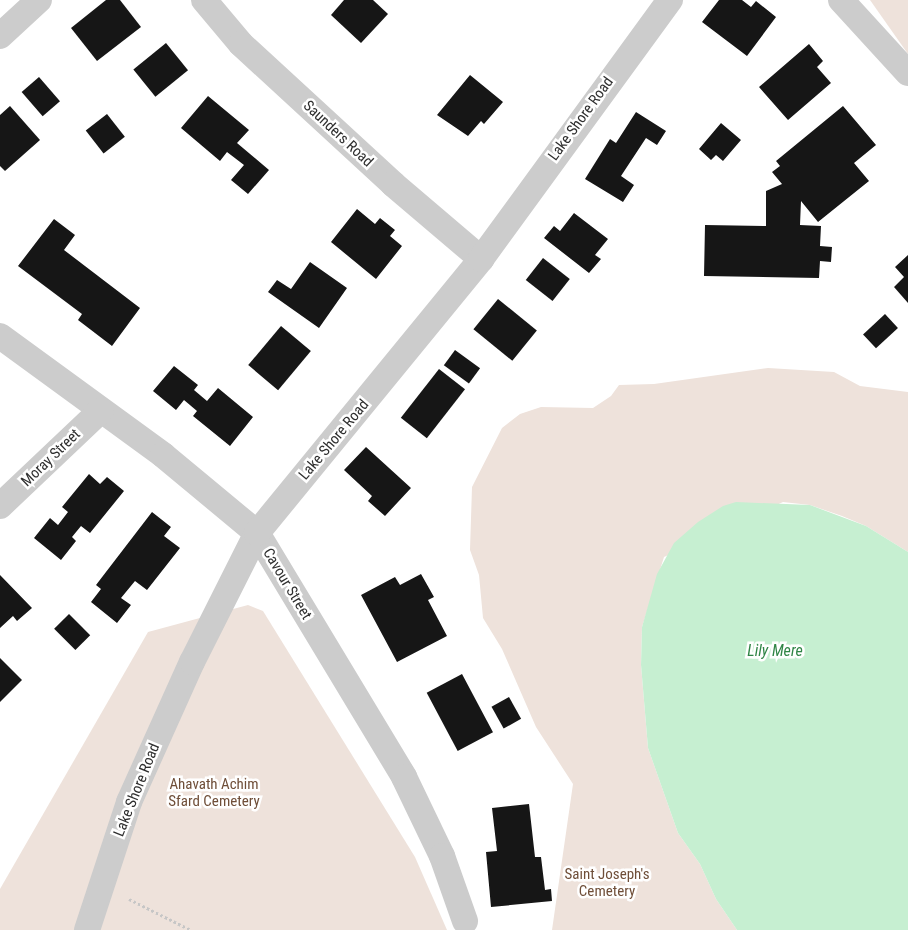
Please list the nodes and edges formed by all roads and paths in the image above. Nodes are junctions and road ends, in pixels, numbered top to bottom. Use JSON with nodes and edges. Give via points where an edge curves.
{"nodes":[{"id":1,"x":39,"y":0,"type":"edge"},
{"id":2,"x":670,"y":0,"type":"edge"},
{"id":3,"x":841,"y":0,"type":"edge"},
{"id":4,"x":216,"y":4,"type":"edge"},
{"id":5,"x":0,"y":36,"type":"edge"},
{"id":6,"x":908,"y":73,"type":"edge"},
{"id":7,"x":481,"y":259,"type":"junction"},
{"id":8,"x":0,"y":336,"type":"edge"},
{"id":9,"x":101,"y":410,"type":"junction"},
{"id":10,"x":0,"y":506,"type":"edge"},
{"id":11,"x":257,"y":533,"type":"junction"},
{"id":12,"x":101,"y":887,"type":"junction"},
{"id":13,"x":465,"y":921,"type":"dead end"},
{"id":14,"x":87,"y":930,"type":"edge"},
{"id":15,"x":191,"y":930,"type":"edge"}],
"edges":[{"from":1,"to":5,"type":"street"},
{"from":2,"to":7,"type":"street","name":"Lake Shore Road"},
{"from":3,"to":6,"type":"street"},
{"from":4,"to":7,"type":"street","name":"Saunders Road","via":[[242,44],[393,184]]},
{"from":7,"to":11,"type":"street","name":"Lake Shore Road"},
{"from":8,"to":9,"type":"street","name":"Cavour Street"},
{"from":9,"to":10,"type":"street","name":"Moray Street"},
{"from":9,"to":11,"type":"street","name":"Cavour Street","via":[[163,455]]},
{"from":11,"to":12,"type":"street","name":"Lake Shore Road","via":[[192,662],[128,802]]},
{"from":11,"to":13,"type":"street","name":"Cavour Street","via":[[404,777],[442,856]]},
{"from":12,"to":14,"type":"street","name":"Lake Shore Road"},
{"from":12,"to":15,"type":"path"}]}
